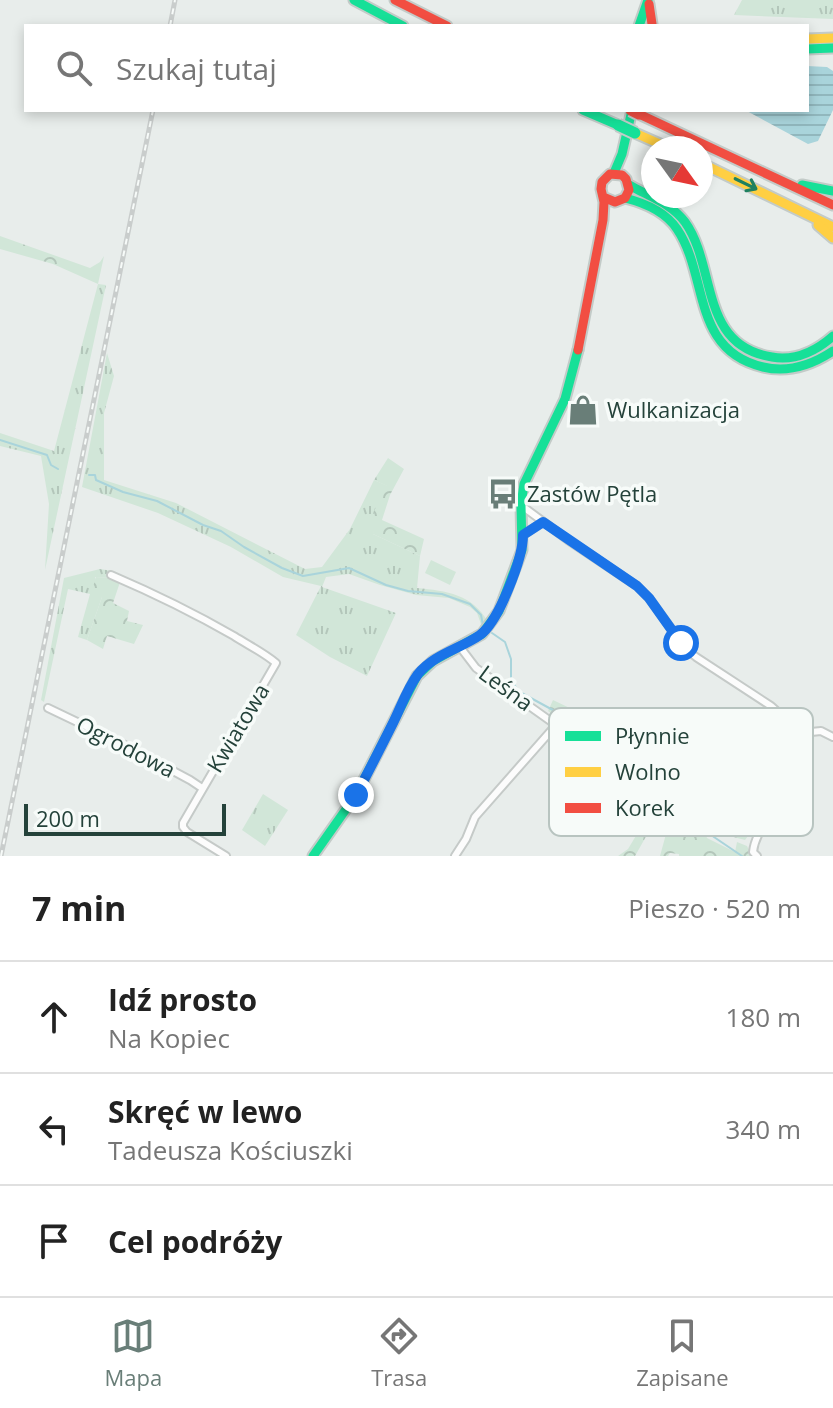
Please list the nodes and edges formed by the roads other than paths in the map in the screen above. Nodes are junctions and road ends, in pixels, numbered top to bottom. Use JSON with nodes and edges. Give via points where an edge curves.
{"nodes":[{"id":1,"x":354,"y":0,"type":"edge"},
{"id":2,"x":395,"y":0,"type":"edge"},
{"id":3,"x":649,"y":0,"type":"edge"},
{"id":4,"x":399,"y":24,"type":"edge"},
{"id":5,"x":443,"y":24,"type":"edge"},
{"id":6,"x":647,"y":24,"type":"edge"},
{"id":7,"x":833,"y":38,"type":"edge"},
{"id":8,"x":809,"y":39,"type":"edge"},
{"id":9,"x":833,"y":48,"type":"edge"},
{"id":10,"x":809,"y":49,"type":"edge"},
{"id":11,"x":588,"y":112,"type":"edge"},
{"id":12,"x":634,"y":112,"type":"edge"},
{"id":13,"x":636,"y":112,"type":"edge"},
{"id":14,"x":642,"y":136,"type":"edge"},
{"id":15,"x":713,"y":169,"type":"edge"},
{"id":16,"x":618,"y":174,"type":"junction"},
{"id":17,"x":784,"y":181,"type":"junction"},
{"id":18,"x":629,"y":185,"type":"junction"},
{"id":19,"x":833,"y":191,"type":"edge"},
{"id":20,"x":614,"y":199,"type":"junction"},
{"id":21,"x":833,"y":205,"type":"edge"},
{"id":22,"x":791,"y":206,"type":"junction"},
{"id":23,"x":833,"y":227,"type":"edge"},
{"id":24,"x":833,"y":238,"type":"edge"},
{"id":25,"x":833,"y":336,"type":"edge"},
{"id":26,"x":833,"y":351,"type":"edge"},
{"id":27,"x":521,"y":505,"type":"junction"},
{"id":28,"x":543,"y":522,"type":"junction"},
{"id":29,"x":523,"y":535,"type":"junction"},
{"id":30,"x":111,"y":575,"type":"dead end"},
{"id":31,"x":460,"y":647,"type":"junction"},
{"id":32,"x":48,"y":708,"type":"dead end"},
{"id":33,"x":773,"y":708,"type":"edge"},
{"id":34,"x":549,"y":720,"type":"edge"},
{"id":35,"x":813,"y":732,"type":"edge"},
{"id":36,"x":549,"y":733,"type":"edge"},
{"id":37,"x":833,"y":737,"type":"edge"},
{"id":38,"x":202,"y":788,"type":"junction"},
{"id":39,"x":758,"y":836,"type":"edge"},
{"id":40,"x":226,"y":856,"type":"edge"},
{"id":41,"x":313,"y":856,"type":"edge"},
{"id":42,"x":455,"y":856,"type":"edge"},
{"id":43,"x":757,"y":856,"type":"edge"}],
"edges":[{"from":1,"to":4,"type":"main road"},
{"from":2,"to":5,"type":"main road"},
{"from":3,"to":6,"type":"main road"},
{"from":7,"to":8,"type":"main road"},
{"from":9,"to":10,"type":"main road"},
{"from":11,"to":14,"type":"main road","bridge":true},
{"from":12,"to":16,"type":"main road"},
{"from":13,"to":17,"type":"main road"},
{"from":15,"to":22,"type":"main road","one_way":true},
{"from":16,"to":18,"type":"main road"},
{"from":16,"to":20,"type":"main road","via":[[602,182],[601,189]]},
{"from":17,"to":19,"type":"main road"},
{"from":17,"to":21,"type":"main road"},
{"from":18,"to":20,"type":"main road"},
{"from":18,"to":25,"type":"main road","via":[[669,205],[685,221],[717,316],[741,345],[761,355],[797,357]]},
{"from":20,"to":26,"type":"main road","via":[[656,209],[679,232],[710,327],[738,356],[756,365],[788,369]]},
{"from":20,"to":27,"type":"main road","via":[[603,220],[571,382],[524,484]]},
{"from":22,"to":23,"type":"main road"},
{"from":22,"to":24,"type":"main road"},
{"from":27,"to":28,"type":"street"},
{"from":27,"to":29,"type":"main road"},
{"from":28,"to":29,"type":"street"},
{"from":28,"to":33,"type":"street","via":[[637,586],[685,648]]},
{"from":29,"to":31,"type":"main road","via":[[496,617],[482,634]]},
{"from":30,"to":38,"type":"street","name":"Kwiatowa","via":[[209,622],[276,663]]},
{"from":31,"to":34,"type":"street","name":"Leśna","via":[[476,668]]},
{"from":31,"to":41,"type":"main road","via":[[417,676],[361,786]]},
{"from":32,"to":38,"type":"street","name":"Ogrodowa"},
{"from":35,"to":37,"type":"street"},
{"from":36,"to":42,"type":"street","name":"Leśna","via":[[475,817]]},
{"from":38,"to":40,"type":"street","name":"Kwiatowa","via":[[183,827]]},
{"from":39,"to":43,"type":"street","via":[[753,852]]}]}
